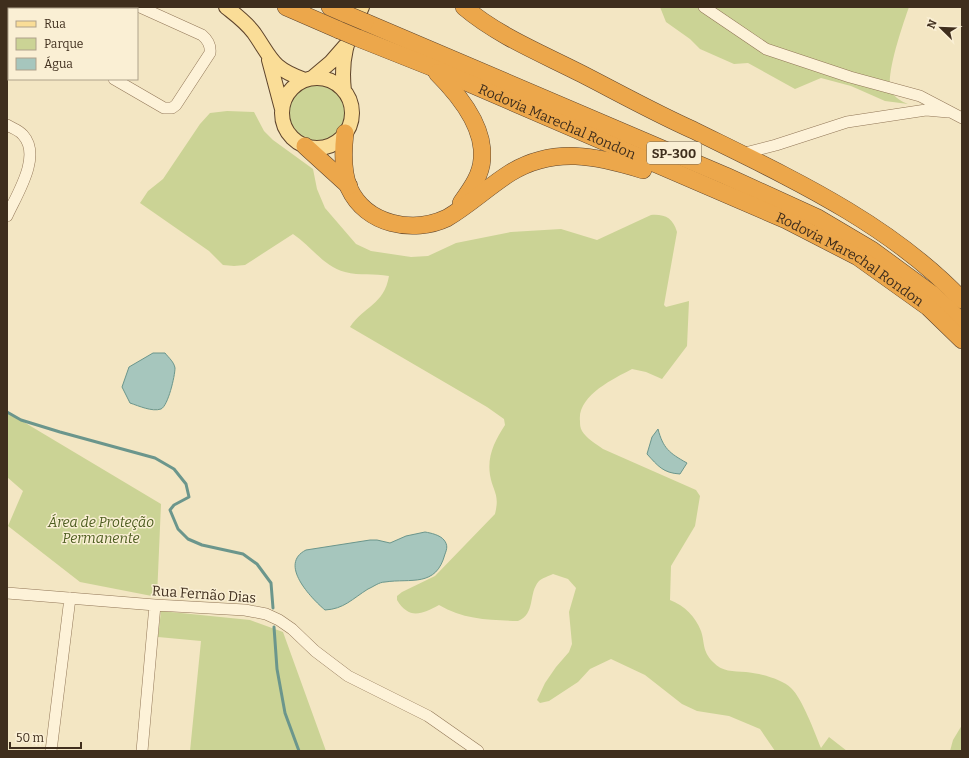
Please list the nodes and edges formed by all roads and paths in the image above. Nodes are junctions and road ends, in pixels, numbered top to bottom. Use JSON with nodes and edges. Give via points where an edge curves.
{"nodes":[{"id":1,"x":140,"y":7,"type":"edge"},
{"id":2,"x":226,"y":7,"type":"edge"},
{"id":3,"x":286,"y":7,"type":"edge"},
{"id":4,"x":330,"y":7,"type":"edge"},
{"id":5,"x":464,"y":7,"type":"edge"},
{"id":6,"x":704,"y":7,"type":"edge"},
{"id":7,"x":364,"y":14,"type":"edge"},
{"id":8,"x":352,"y":42,"type":"junction"},
{"id":9,"x":268,"y":57,"type":"junction"},
{"id":10,"x":431,"y":67,"type":"junction"},
{"id":11,"x":308,"y":79,"type":"junction"},
{"id":12,"x":116,"y":80,"type":"edge"},
{"id":13,"x":344,"y":91,"type":"junction"},
{"id":14,"x":282,"y":111,"type":"junction"},
{"id":15,"x":957,"y":115,"type":"edge"},
{"id":16,"x":7,"y":125,"type":"edge"},
{"id":17,"x":345,"y":133,"type":"junction"},
{"id":18,"x":776,"y":145,"type":"junction"},
{"id":19,"x":305,"y":146,"type":"junction"},
{"id":20,"x":741,"y":154,"type":"junction"},
{"id":21,"x":773,"y":170,"type":"junction"},
{"id":22,"x":349,"y":186,"type":"junction"},
{"id":23,"x":731,"y":197,"type":"junction"},
{"id":24,"x":452,"y":215,"type":"junction"},
{"id":25,"x":7,"y":216,"type":"edge"},
{"id":26,"x":962,"y":300,"type":"edge"},
{"id":27,"x":962,"y":322,"type":"edge"},
{"id":28,"x":962,"y":340,"type":"edge"},
{"id":29,"x":7,"y":593,"type":"edge"},
{"id":30,"x":70,"y":598,"type":"junction"},
{"id":31,"x":155,"y":605,"type":"junction"},
{"id":32,"x":51,"y":751,"type":"edge"},
{"id":33,"x":142,"y":751,"type":"edge"},
{"id":34,"x":478,"y":751,"type":"edge"}],
"edges":[{"from":1,"to":12,"type":"street","via":[[202,35],[208,40],[210,53],[172,108],[164,108]]},
{"from":2,"to":9,"type":"main road","via":[[253,32]]},
{"from":3,"to":8,"type":"highway","name":"Rodovia Marechal Rondon","number":"SP-300","bridge":true,"via":[[339,30]]},
{"from":4,"to":7,"type":"highway","name":"Rodovia Marechal Rondon","number":"SP-300","bridge":true,"via":[[346,14]]},
{"from":5,"to":20,"type":"highway","via":[[511,37]]},
{"from":6,"to":15,"type":"street","via":[[766,49],[850,77],[920,96]]},
{"from":7,"to":8,"type":"main road"},
{"from":7,"to":27,"type":"highway","name":"Rodovia Marechal Rondon","number":"SP-300","via":[[818,218],[872,250],[932,294]]},
{"from":8,"to":10,"type":"highway","name":"Rodovia Marechal Rondon","number":"SP-300"},
{"from":8,"to":11,"type":"main road","via":[[332,62]]},
{"from":8,"to":13,"type":"main road","via":[[342,66]]},
{"from":9,"to":11,"type":"main road","via":[[284,72]]},
{"from":9,"to":14,"type":"main road"},
{"from":10,"to":23,"type":"highway","name":"Rodovia Marechal Rondon","number":"SP-300"},
{"from":10,"to":24,"type":"highway","via":[[457,94],[476,128],[481,146],[482,159],[474,185]]},
{"from":11,"to":13,"type":"main road","via":[[330,80]]},
{"from":11,"to":14,"type":"main road","via":[[289,92]]},
{"from":13,"to":17,"type":"main road","via":[[352,116]]},
{"from":14,"to":19,"type":"main road","via":[[288,133],[295,141]]},
{"from":15,"to":18,"type":"street","via":[[926,110],[847,122]]},
{"from":16,"to":25,"type":"street","via":[[22,134],[30,144],[31,155],[29,167]]},
{"from":17,"to":19,"type":"main road","via":[[338,141],[328,146]]},
{"from":17,"to":22,"type":"highway","via":[[344,169]]},
{"from":18,"to":20,"type":"street"},
{"from":18,"to":21,"type":"street","via":[[771,159]]},
{"from":19,"to":22,"type":"highway"},
{"from":20,"to":21,"type":"highway"},
{"from":21,"to":26,"type":"highway","via":[[840,205],[874,227],[922,264]]},
{"from":22,"to":24,"type":"highway","via":[[362,206],[373,215],[400,225],[424,226]]},
{"from":23,"to":24,"type":"highway","via":[[612,160],[558,155],[530,162],[510,173]]},
{"from":23,"to":28,"type":"highway","name":"Rodovia Marechal Rondon","number":"SP-300","via":[[786,220],[858,258],[928,307]]},
{"from":29,"to":30,"type":"street","name":"Rua Fernão Dias"},
{"from":30,"to":31,"type":"street","name":"Rua Fernão Dias"},
{"from":30,"to":32,"type":"street"},
{"from":31,"to":33,"type":"street"},
{"from":31,"to":34,"type":"street","name":"Rua Fernão Dias","via":[[245,610],[266,614],[292,629],[315,651],[348,676],[428,716]]}]}
